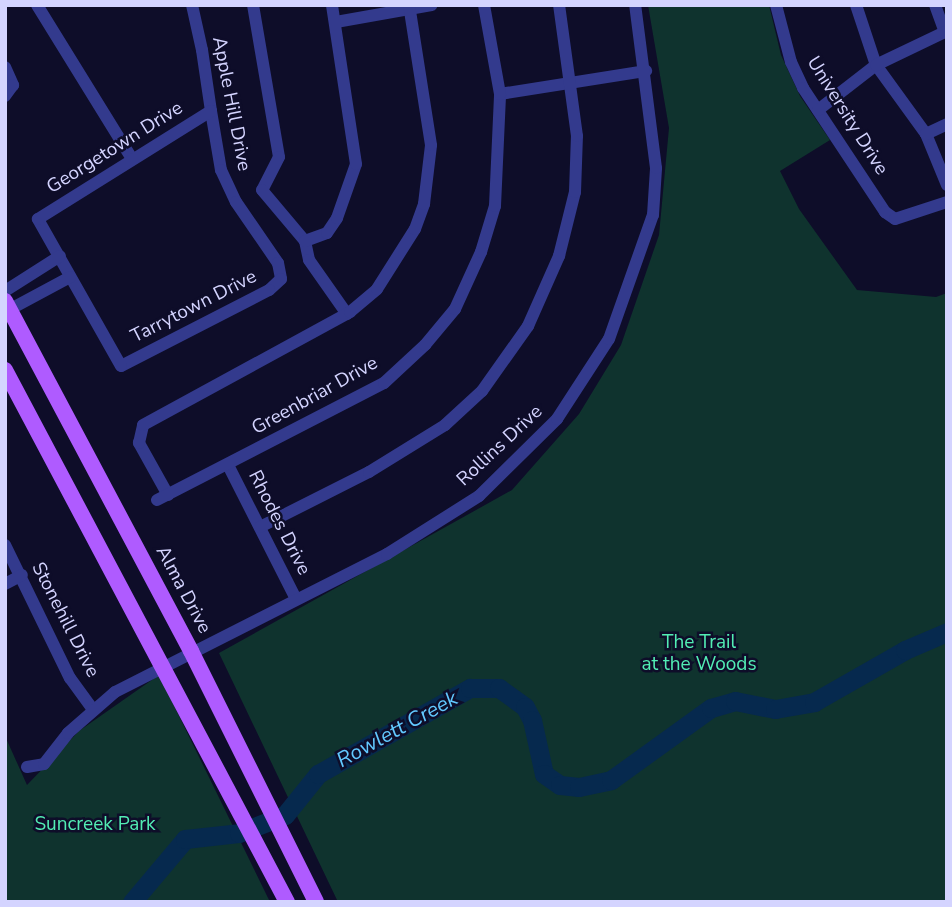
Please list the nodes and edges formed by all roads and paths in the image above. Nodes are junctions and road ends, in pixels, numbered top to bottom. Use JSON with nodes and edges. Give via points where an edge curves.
{"nodes":[{"id":1,"x":37,"y":5,"type":"edge"},
{"id":2,"x":192,"y":5,"type":"edge"},
{"id":3,"x":253,"y":5,"type":"edge"},
{"id":4,"x":332,"y":5,"type":"edge"},
{"id":5,"x":430,"y":5,"type":"edge"},
{"id":6,"x":484,"y":5,"type":"edge"},
{"id":7,"x":559,"y":5,"type":"edge"},
{"id":8,"x":635,"y":5,"type":"edge"},
{"id":9,"x":776,"y":5,"type":"edge"},
{"id":10,"x":856,"y":5,"type":"edge"},
{"id":11,"x":936,"y":5,"type":"edge"},
{"id":12,"x":410,"y":7,"type":"edge"},
{"id":13,"x":336,"y":22,"type":"junction"},
{"id":14,"x":946,"y":32,"type":"edge"},
{"id":15,"x":876,"y":65,"type":"junction"},
{"id":16,"x":5,"y":67,"type":"edge"},
{"id":17,"x":646,"y":71,"type":"junction"},
{"id":18,"x":572,"y":83,"type":"junction"},
{"id":19,"x":500,"y":94,"type":"junction"},
{"id":20,"x":5,"y":96,"type":"edge"},
{"id":21,"x":818,"y":110,"type":"junction"},
{"id":22,"x":212,"y":111,"type":"junction"},
{"id":23,"x":947,"y":124,"type":"edge"},
{"id":24,"x":926,"y":134,"type":"junction"},
{"id":25,"x":132,"y":159,"type":"junction"},
{"id":26,"x":947,"y":185,"type":"edge"},
{"id":27,"x":947,"y":202,"type":"edge"},
{"id":28,"x":305,"y":242,"type":"junction"},
{"id":29,"x":60,"y":256,"type":"junction"},
{"id":30,"x":70,"y":276,"type":"junction"},
{"id":31,"x":281,"y":279,"type":"joint"},
{"id":32,"x":5,"y":291,"type":"edge"},
{"id":33,"x":7,"y":308,"type":"edge"},
{"id":34,"x":347,"y":314,"type":"junction"},
{"id":35,"x":5,"y":370,"type":"edge"},
{"id":36,"x":228,"y":465,"type":"junction"},
{"id":37,"x":260,"y":527,"type":"junction"},
{"id":38,"x":5,"y":545,"type":"edge"},
{"id":39,"x":22,"y":575,"type":"junction"},
{"id":40,"x":5,"y":584,"type":"edge"},
{"id":41,"x":296,"y":599,"type":"junction"},
{"id":42,"x":191,"y":652,"type":"junction"},
{"id":43,"x":164,"y":666,"type":"junction"},
{"id":44,"x":93,"y":710,"type":"junction"},
{"id":45,"x":27,"y":766,"type":"dead end"},
{"id":46,"x":315,"y":899,"type":"edge"},
{"id":47,"x":287,"y":902,"type":"edge"}],
"edges":[{"from":1,"to":25,"type":"street"},
{"from":2,"to":22,"type":"street","name":"Apple Hill Drive"},
{"from":3,"to":28,"type":"street","via":[[279,157],[262,190]]},
{"from":4,"to":13,"type":"street"},
{"from":5,"to":12,"type":"street"},
{"from":6,"to":19,"type":"street","name":"Greenbriar Drive"},
{"from":7,"to":18,"type":"street"},
{"from":8,"to":17,"type":"street","name":"Rollins Drive"},
{"from":9,"to":21,"type":"street","name":"University Drive","via":[[791,62]]},
{"from":10,"to":15,"type":"street"},
{"from":11,"to":14,"type":"street"},
{"from":12,"to":13,"type":"street"},
{"from":12,"to":34,"type":"street","via":[[431,145],[424,204],[396,265],[377,289]]},
{"from":13,"to":28,"type":"street","via":[[356,164],[337,218],[327,233]]},
{"from":14,"to":15,"type":"street"},
{"from":15,"to":21,"type":"street"},
{"from":15,"to":24,"type":"street"},
{"from":16,"to":20,"type":"street","via":[[13,85]]},
{"from":17,"to":18,"type":"street"},
{"from":17,"to":41,"type":"street","name":"Rollins Drive","via":[[656,168],[653,215],[609,339],[585,382],[537,442],[479,496],[387,554]]},
{"from":18,"to":19,"type":"street"},
{"from":18,"to":37,"type":"street","via":[[577,136],[569,217],[546,291],[505,361],[482,391],[415,447]]},
{"from":19,"to":36,"type":"street","name":"Greenbriar Drive","via":[[495,206],[481,252],[455,309],[384,383]]},
{"from":21,"to":27,"type":"street","name":"University Drive","via":[[880,204],[895,219]]},
{"from":22,"to":25,"type":"street","name":"Georgetown Drive"},
{"from":22,"to":31,"type":"street","name":"Apple Hill Drive","via":[[221,170],[236,202],[278,264]]},
{"from":23,"to":24,"type":"street"},
{"from":24,"to":26,"type":"street"},
{"from":25,"to":29,"type":"street","name":"Georgetown Drive","via":[[38,219]]},
{"from":28,"to":34,"type":"street","via":[[309,260]]},
{"from":29,"to":30,"type":"street"},
{"from":29,"to":32,"type":"street"},
{"from":30,"to":31,"type":"street","name":"Tarrytown Drive","via":[[121,366],[276,286]]},
{"from":30,"to":33,"type":"street"},
{"from":33,"to":42,"type":"main road","name":"Alma Drive"},
{"from":34,"to":36,"type":"street","name":"Greenbriar Drive","via":[[143,425],[139,443],[163,498]]},
{"from":35,"to":43,"type":"main road"},
{"from":36,"to":37,"type":"street","name":"Rhodes Drive"},
{"from":37,"to":41,"type":"street","name":"Rhodes Drive"},
{"from":38,"to":39,"type":"street","name":"Stonehill Drive"},
{"from":39,"to":40,"type":"street"},
{"from":39,"to":44,"type":"street","name":"Stonehill Drive","via":[[70,678]]},
{"from":41,"to":42,"type":"street","name":"Rollins Drive"},
{"from":42,"to":43,"type":"street","name":"Rollins Drive"},
{"from":42,"to":46,"type":"main road","name":"Alma Drive"},
{"from":43,"to":44,"type":"street","name":"Rollins Drive"},
{"from":43,"to":47,"type":"main road"},
{"from":44,"to":45,"type":"street","name":"Rollins Drive","via":[[44,764]]}]}
